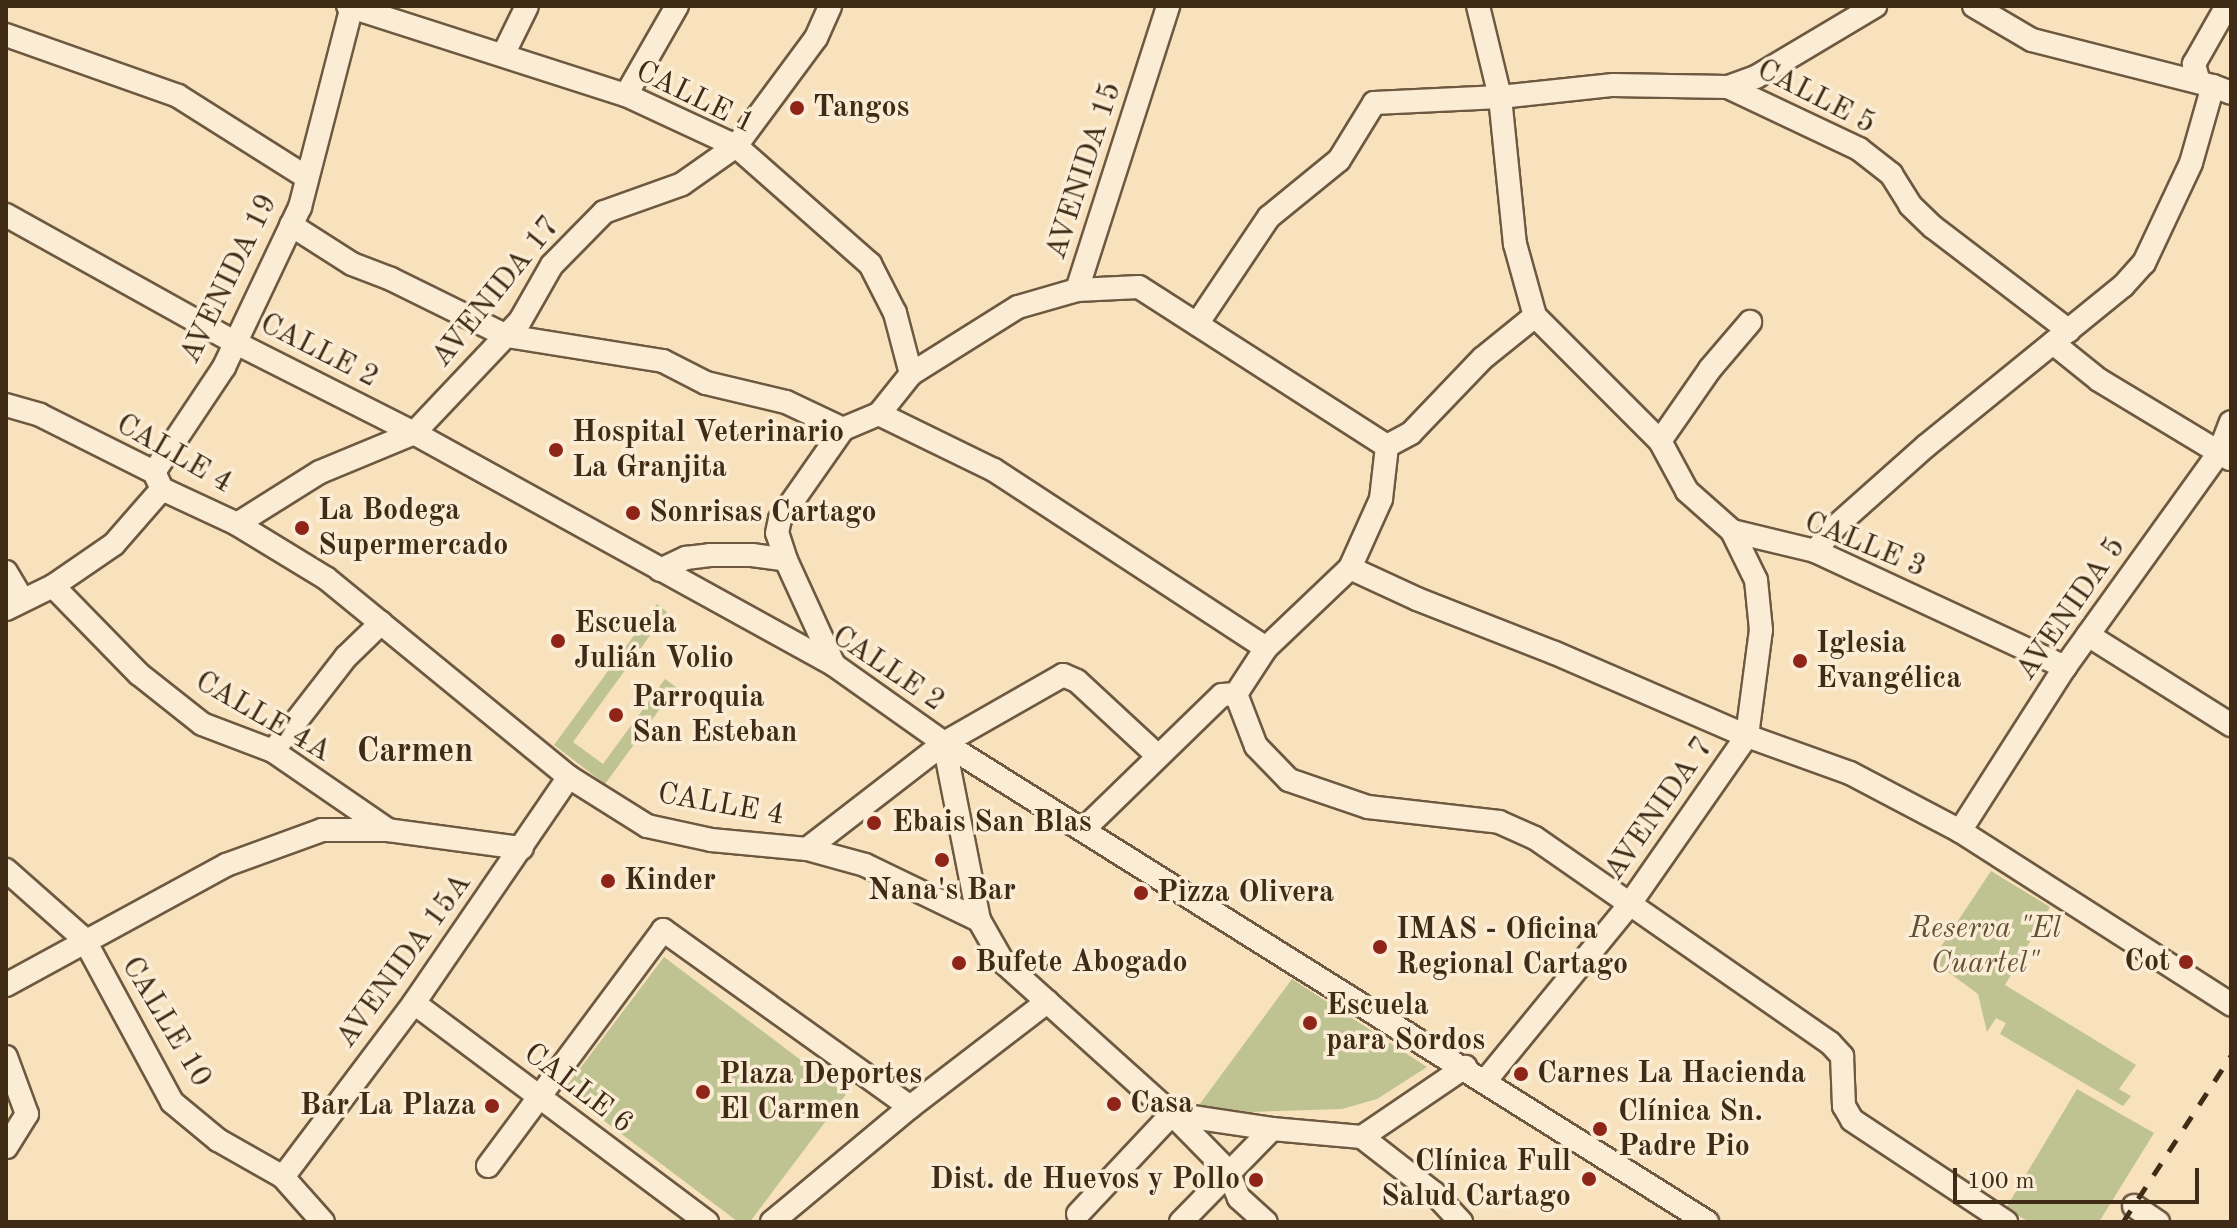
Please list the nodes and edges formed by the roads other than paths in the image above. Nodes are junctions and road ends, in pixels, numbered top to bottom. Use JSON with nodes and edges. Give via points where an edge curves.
{"nodes":[{"id":1,"x":351,"y":6,"type":"edge"},
{"id":2,"x":527,"y":6,"type":"edge"},
{"id":3,"x":677,"y":6,"type":"edge"},
{"id":4,"x":830,"y":6,"type":"edge"},
{"id":5,"x":1168,"y":6,"type":"edge"},
{"id":6,"x":1478,"y":6,"type":"edge"},
{"id":7,"x":1875,"y":6,"type":"edge"},
{"id":8,"x":1974,"y":6,"type":"edge"},
{"id":9,"x":2227,"y":6,"type":"edge"},
{"id":10,"x":6,"y":35,"type":"edge"},
{"id":11,"x":504,"y":53,"type":"junction"},
{"id":12,"x":1728,"y":87,"type":"junction"},
{"id":13,"x":2214,"y":87,"type":"edge"},
{"id":14,"x":626,"y":95,"type":"junction"},
{"id":15,"x":1500,"y":97,"type":"junction"},
{"id":16,"x":736,"y":146,"type":"junction"},
{"id":17,"x":306,"y":177,"type":"junction"},
{"id":18,"x":6,"y":215,"type":"edge"},
{"id":19,"x":291,"y":225,"type":"junction"},
{"id":20,"x":1077,"y":290,"type":"junction"},
{"id":21,"x":1535,"y":316,"type":"junction"},
{"id":22,"x":1750,"y":322,"type":"dead end"},
{"id":23,"x":1197,"y":324,"type":"junction"},
{"id":24,"x":507,"y":336,"type":"junction"},
{"id":25,"x":2061,"y":337,"type":"junction"},
{"id":26,"x":234,"y":342,"type":"junction"},
{"id":27,"x":911,"y":374,"type":"junction"},
{"id":28,"x":6,"y":405,"type":"edge"},
{"id":29,"x":879,"y":414,"type":"junction"},
{"id":30,"x":2231,"y":422,"type":"edge"},
{"id":31,"x":843,"y":429,"type":"junction"},
{"id":32,"x":414,"y":433,"type":"junction"},
{"id":33,"x":1660,"y":441,"type":"junction"},
{"id":34,"x":1387,"y":446,"type":"junction"},
{"id":35,"x":2225,"y":456,"type":"edge"},
{"id":36,"x":158,"y":480,"type":"junction"},
{"id":37,"x":237,"y":524,"type":"junction"},
{"id":38,"x":1732,"y":531,"type":"junction"},
{"id":39,"x":1815,"y":551,"type":"junction"},
{"id":40,"x":786,"y":560,"type":"junction"},
{"id":41,"x":1350,"y":568,"type":"junction"},
{"id":42,"x":660,"y":570,"type":"junction"},
{"id":43,"x":6,"y":572,"type":"edge"},
{"id":44,"x":53,"y":586,"type":"junction"},
{"id":45,"x":14,"y":604,"type":"edge"},
{"id":46,"x":381,"y":623,"type":"junction"},
{"id":47,"x":2088,"y":635,"type":"junction"},
{"id":48,"x":1266,"y":648,"type":"junction"},
{"id":49,"x":834,"y":665,"type":"junction"},
{"id":50,"x":2065,"y":667,"type":"junction"},
{"id":51,"x":1236,"y":694,"type":"junction"},
{"id":52,"x":2231,"y":725,"type":"edge"},
{"id":53,"x":1747,"y":736,"type":"junction"},
{"id":54,"x":944,"y":743,"type":"junction"},
{"id":55,"x":273,"y":751,"type":"junction"},
{"id":56,"x":1158,"y":756,"type":"junction"},
{"id":57,"x":959,"y":763,"type":"junction"},
{"id":58,"x":569,"y":777,"type":"junction"},
{"id":59,"x":1084,"y":829,"type":"junction"},
{"id":60,"x":388,"y":830,"type":"junction"},
{"id":61,"x":1960,"y":831,"type":"junction"},
{"id":62,"x":522,"y":848,"type":"junction"},
{"id":63,"x":807,"y":849,"type":"junction"},
{"id":64,"x":6,"y":870,"type":"edge"},
{"id":65,"x":1629,"y":905,"type":"junction"},
{"id":66,"x":979,"y":920,"type":"junction"},
{"id":67,"x":84,"y":939,"type":"junction"},
{"id":68,"x":6,"y":985,"type":"edge"},
{"id":69,"x":1047,"y":1002,"type":"junction"},
{"id":70,"x":414,"y":1003,"type":"junction"},
{"id":71,"x":2231,"y":1004,"type":"edge"},
{"id":72,"x":6,"y":1057,"type":"edge"},
{"id":73,"x":1465,"y":1067,"type":"junction"},
{"id":74,"x":1486,"y":1080,"type":"junction"},
{"id":75,"x":537,"y":1096,"type":"junction"},
{"id":76,"x":910,"y":1107,"type":"junction"},
{"id":77,"x":1172,"y":1114,"type":"junction"},
{"id":78,"x":1272,"y":1129,"type":"junction"},
{"id":79,"x":1362,"y":1137,"type":"junction"},
{"id":80,"x":6,"y":1147,"type":"edge"},
{"id":81,"x":488,"y":1166,"type":"dead end"},
{"id":82,"x":1228,"y":1171,"type":"junction"},
{"id":83,"x":283,"y":1177,"type":"junction"},
{"id":84,"x":2134,"y":1206,"type":"dead end"},
{"id":85,"x":1078,"y":1214,"type":"dead end"},
{"id":86,"x":323,"y":1222,"type":"edge"},
{"id":87,"x":707,"y":1222,"type":"edge"},
{"id":88,"x":772,"y":1222,"type":"edge"},
{"id":89,"x":1181,"y":1222,"type":"edge"},
{"id":90,"x":1266,"y":1222,"type":"edge"},
{"id":91,"x":1461,"y":1222,"type":"edge"},
{"id":92,"x":1707,"y":1222,"type":"edge"},
{"id":93,"x":2006,"y":1222,"type":"edge"},
{"id":94,"x":2158,"y":1222,"type":"edge"}],
"edges":[{"from":1,"to":11,"type":"street","name":"CALLE 1"},
{"from":1,"to":17,"type":"street","name":"AVENIDA 19"},
{"from":2,"to":11,"type":"street"},
{"from":3,"to":14,"type":"street"},
{"from":4,"to":16,"type":"street","name":"AVENIDA 17","via":[[816,38]]},
{"from":5,"to":20,"type":"street","name":"AVENIDA 15"},
{"from":6,"to":15,"type":"street"},
{"from":7,"to":12,"type":"street","via":[[1756,77]]},
{"from":8,"to":13,"type":"street","via":[[2032,40]]},
{"from":9,"to":13,"type":"street","via":[[2194,64]]},
{"from":10,"to":17,"type":"street","via":[[178,96]]},
{"from":11,"to":14,"type":"street","name":"CALLE 1"},
{"from":12,"to":15,"type":"street","name":"CALLE 5","via":[[1613,85]]},
{"from":12,"to":25,"type":"street","name":"CALLE 5","via":[[1859,149],[1891,174],[1910,205],[1933,227]]},
{"from":13,"to":25,"type":"street","via":[[2191,163],[2144,263]]},
{"from":14,"to":16,"type":"street","name":"CALLE 1"},
{"from":15,"to":21,"type":"street","via":[[1515,244]]},
{"from":15,"to":23,"type":"street","name":"CALLE 5","via":[[1374,103],[1339,160],[1269,217]]},
{"from":16,"to":24,"type":"street","name":"AVENIDA 17","via":[[682,184],[604,212],[552,265]]},
{"from":16,"to":27,"type":"street","name":"CALLE 1","via":[[870,264],[895,313]]},
{"from":17,"to":19,"type":"street","name":"AVENIDA 19"},
{"from":18,"to":26,"type":"street","name":"CALLE 2"},
{"from":19,"to":24,"type":"street","via":[[352,264]]},
{"from":19,"to":26,"type":"street","name":"AVENIDA 19"},
{"from":20,"to":23,"type":"street","via":[[1139,287]]},
{"from":20,"to":27,"type":"street","name":"AVENIDA 15","via":[[1018,307]]},
{"from":21,"to":33,"type":"street","name":"CALLE 3"},
{"from":21,"to":34,"type":"street","via":[[1483,358],[1411,433]]},
{"from":22,"to":33,"type":"street"},
{"from":23,"to":34,"type":"street"},
{"from":24,"to":31,"type":"street","via":[[663,361],[706,383],[786,402]]},
{"from":24,"to":32,"type":"street","name":"AVENIDA 17"},
{"from":25,"to":35,"type":"street","name":"CALLE 5","via":[[2099,380]]},
{"from":25,"to":39,"type":"street","via":[[1926,446]]},
{"from":26,"to":32,"type":"street","name":"CALLE 2"},
{"from":26,"to":36,"type":"street","name":"AVENIDA 19"},
{"from":27,"to":29,"type":"street","name":"AVENIDA 15"},
{"from":28,"to":36,"type":"street","name":"CALLE 4","via":[[40,415]]},
{"from":29,"to":31,"type":"street","name":"AVENIDA 15"},
{"from":29,"to":48,"type":"street","via":[[994,470]]},
{"from":30,"to":35,"type":"street","name":"AVENIDA 5"},
{"from":31,"to":40,"type":"street","via":[[780,519],[777,533]]},
{"from":32,"to":37,"type":"street","via":[[320,472]]},
{"from":32,"to":42,"type":"street","name":"CALLE 2"},
{"from":33,"to":38,"type":"street","name":"CALLE 3","via":[[1687,491]]},
{"from":34,"to":41,"type":"street","via":[[1381,499]]},
{"from":35,"to":47,"type":"street","name":"AVENIDA 5"},
{"from":36,"to":37,"type":"street","name":"CALLE 4"},
{"from":36,"to":44,"type":"street","name":"AVENIDA 19","via":[[114,544]]},
{"from":37,"to":46,"type":"street","name":"CALLE 4","via":[[327,579]]},
{"from":38,"to":39,"type":"street","name":"CALLE 3"},
{"from":38,"to":53,"type":"street","name":"AVENIDA 7","via":[[1756,580],[1761,630]]},
{"from":39,"to":50,"type":"street","name":"CALLE 3"},
{"from":40,"to":42,"type":"street","via":[[710,555],[686,558]]},
{"from":40,"to":49,"type":"street"},
{"from":41,"to":48,"type":"street"},
{"from":41,"to":53,"type":"street"},
{"from":42,"to":49,"type":"street","name":"CALLE 2"},
{"from":43,"to":45,"type":"street"},
{"from":44,"to":45,"type":"street","name":"AVENIDA 19"},
{"from":44,"to":55,"type":"street","name":"CALLE 4A","via":[[139,674],[202,724]]},
{"from":46,"to":55,"type":"street","via":[[346,657]]},
{"from":46,"to":58,"type":"street","name":"CALLE 4"},
{"from":47,"to":50,"type":"street","name":"AVENIDA 5"},
{"from":47,"to":52,"type":"street"},
{"from":48,"to":51,"type":"street"},
{"from":49,"to":54,"type":"street","name":"CALLE 2"},
{"from":50,"to":61,"type":"street","name":"AVENIDA 5"},
{"from":51,"to":56,"type":"street","via":[[1222,695]]},
{"from":51,"to":65,"type":"street","via":[[1256,746],[1289,780],[1368,807],[1499,822],[1535,838]]},
{"from":53,"to":61,"type":"street","via":[[1850,773]]},
{"from":53,"to":65,"type":"street","name":"AVENIDA 7"},
{"from":54,"to":56,"type":"street","via":[[1063,675],[1077,681]]},
{"from":54,"to":57,"type":"street"},
{"from":54,"to":63,"type":"street"},
{"from":55,"to":60,"type":"street","name":"CALLE 4A"},
{"from":56,"to":59,"type":"street"},
{"from":57,"to":59,"type":"street"},
{"from":57,"to":66,"type":"street"},
{"from":58,"to":62,"type":"street","name":"AVENIDA 15A"},
{"from":58,"to":63,"type":"street","name":"CALLE 4","via":[[647,826],[711,840]]},
{"from":59,"to":73,"type":"street"},
{"from":60,"to":62,"type":"street","name":"CALLE 4A"},
{"from":60,"to":67,"type":"street","via":[[322,830],[308,835],[226,865]]},
{"from":61,"to":71,"type":"street"},
{"from":62,"to":70,"type":"street","name":"AVENIDA 15A"},
{"from":63,"to":66,"type":"street","name":"CALLE 4","via":[[865,865]]},
{"from":64,"to":67,"type":"street","name":"CALLE 10"},
{"from":65,"to":74,"type":"street","name":"AVENIDA 7"},
{"from":65,"to":93,"type":"street","via":[[1830,1043],[1842,1056],[1844,1106],[1852,1120]]},
{"from":66,"to":69,"type":"street","via":[[1003,962]]},
{"from":67,"to":68,"type":"street"},
{"from":67,"to":83,"type":"street","name":"CALLE 10","via":[[172,1102],[218,1140]]},
{"from":69,"to":76,"type":"street"},
{"from":69,"to":77,"type":"street"},
{"from":70,"to":75,"type":"street","name":"CALLE 6"},
{"from":70,"to":83,"type":"street","name":"AVENIDA 15A"},
{"from":72,"to":80,"type":"street","via":[[27,1114]]},
{"from":73,"to":74,"type":"street"},
{"from":73,"to":79,"type":"street"},
{"from":74,"to":92,"type":"street"},
{"from":75,"to":76,"type":"street","via":[[663,930]]},
{"from":75,"to":81,"type":"street"},
{"from":75,"to":87,"type":"street","name":"CALLE 6"},
{"from":76,"to":88,"type":"street"},
{"from":77,"to":78,"type":"street"},
{"from":77,"to":82,"type":"street"},
{"from":77,"to":85,"type":"street"},
{"from":78,"to":79,"type":"street"},
{"from":78,"to":82,"type":"street"},
{"from":79,"to":91,"type":"street","via":[[1434,1193]]},
{"from":82,"to":89,"type":"street"},
{"from":82,"to":90,"type":"street","via":[[1239,1198]]},
{"from":83,"to":86,"type":"street","name":"CALLE 10"},
{"from":84,"to":94,"type":"street"}]}
